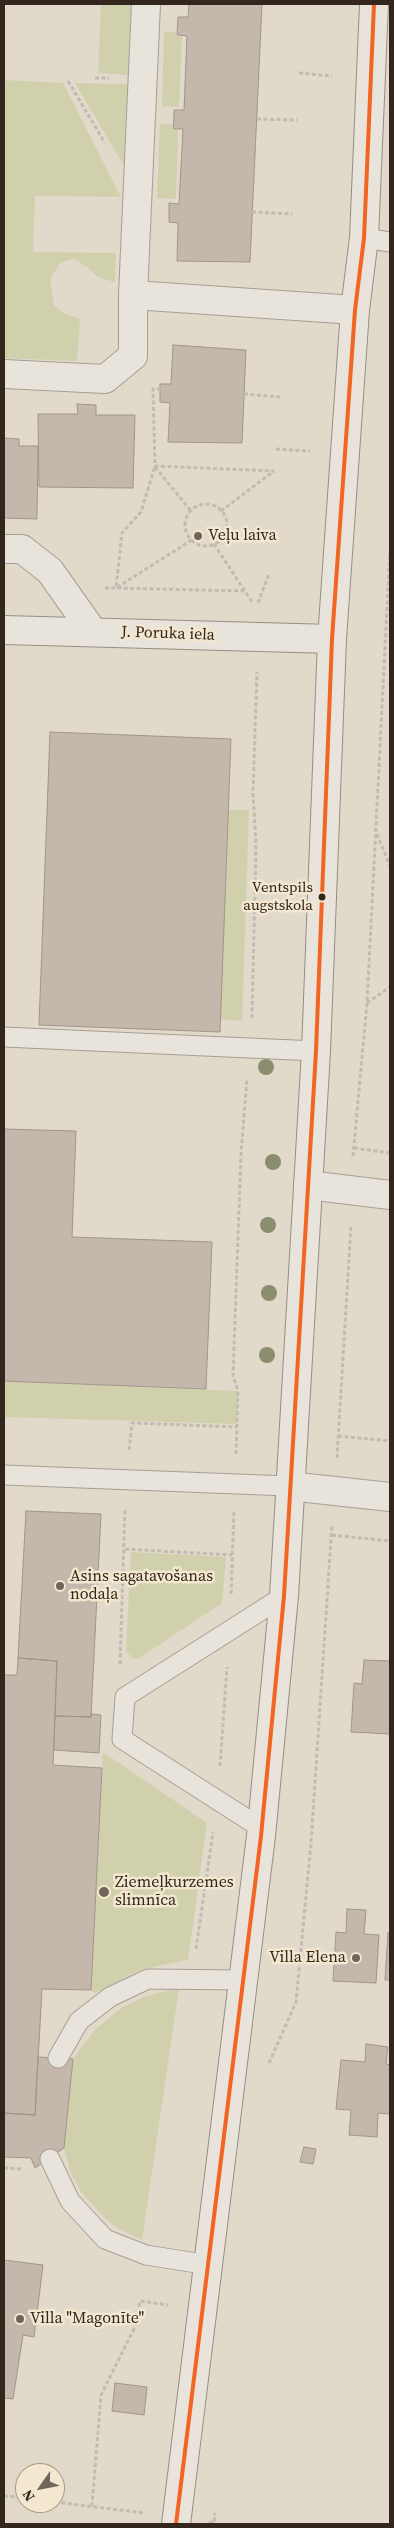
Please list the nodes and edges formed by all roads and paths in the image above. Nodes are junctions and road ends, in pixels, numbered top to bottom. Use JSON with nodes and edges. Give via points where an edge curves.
{"nodes":[{"id":1,"x":146,"y":4,"type":"edge"},
{"id":2,"x":374,"y":4,"type":"edge"},
{"id":3,"x":299,"y":73,"type":"dead end"},
{"id":4,"x":332,"y":76,"type":"dead end"},
{"id":5,"x":68,"y":81,"type":"dead end"},
{"id":6,"x":257,"y":119,"type":"dead end"},
{"id":7,"x":297,"y":120,"type":"dead end"},
{"id":8,"x":108,"y":147,"type":"dead end"},
{"id":9,"x":252,"y":212,"type":"dead end"},
{"id":10,"x":292,"y":214,"type":"dead end"},
{"id":11,"x":364,"y":238,"type":"junction"},
{"id":12,"x":390,"y":242,"type":"edge"},
{"id":13,"x":133,"y":295,"type":"junction"},
{"id":14,"x":355,"y":310,"type":"junction"},
{"id":15,"x":4,"y":374,"type":"edge"},
{"id":16,"x":161,"y":389,"type":"dead end"},
{"id":17,"x":244,"y":394,"type":"dead end"},
{"id":18,"x":280,"y":397,"type":"dead end"},
{"id":19,"x":276,"y":449,"type":"dead end"},
{"id":20,"x":311,"y":451,"type":"dead end"},
{"id":21,"x":155,"y":466,"type":"junction"},
{"id":22,"x":191,"y":511,"type":"junction"},
{"id":23,"x":221,"y":511,"type":"junction"},
{"id":24,"x":192,"y":540,"type":"junction"},
{"id":25,"x":214,"y":544,"type":"junction"},
{"id":26,"x":4,"y":548,"type":"edge"},
{"id":27,"x":390,"y":550,"type":"edge"},
{"id":28,"x":390,"y":560,"type":"edge"},
{"id":29,"x":269,"y":574,"type":"dead end"},
{"id":30,"x":116,"y":588,"type":"junction"},
{"id":31,"x":244,"y":591,"type":"junction"},
{"id":32,"x":4,"y":630,"type":"edge"},
{"id":33,"x":93,"y":632,"type":"junction"},
{"id":34,"x":332,"y":639,"type":"junction"},
{"id":35,"x":257,"y":667,"type":"dead end"},
{"id":36,"x":376,"y":831,"type":"junction"},
{"id":37,"x":390,"y":866,"type":"edge"},
{"id":38,"x":390,"y":987,"type":"edge"},
{"id":39,"x":367,"y":1004,"type":"junction"},
{"id":40,"x":4,"y":1037,"type":"edge"},
{"id":41,"x":250,"y":1047,"type":"junction"},
{"id":42,"x":316,"y":1051,"type":"junction"},
{"id":43,"x":390,"y":1153,"type":"edge"},
{"id":44,"x":308,"y":1184,"type":"junction"},
{"id":45,"x":390,"y":1195,"type":"edge"},
{"id":46,"x":237,"y":1427,"type":"junction"},
{"id":47,"x":338,"y":1436,"type":"dead end"},
{"id":48,"x":390,"y":1441,"type":"edge"},
{"id":49,"x":4,"y":1475,"type":"edge"},
{"id":50,"x":127,"y":1479,"type":"junction"},
{"id":51,"x":234,"y":1484,"type":"junction"},
{"id":52,"x":289,"y":1486,"type":"junction"},
{"id":53,"x":390,"y":1497,"type":"edge"},
{"id":54,"x":332,"y":1536,"type":"dead end"},
{"id":55,"x":390,"y":1541,"type":"edge"},
{"id":56,"x":125,"y":1549,"type":"junction"},
{"id":57,"x":232,"y":1555,"type":"junction"},
{"id":58,"x":284,"y":1596,"type":"junction"},
{"id":59,"x":231,"y":1598,"type":"dead end"},
{"id":60,"x":120,"y":1670,"type":"dead end"},
{"id":61,"x":261,"y":1828,"type":"junction"},
{"id":62,"x":244,"y":1980,"type":"junction"},
{"id":63,"x":58,"y":2058,"type":"dead end"},
{"id":64,"x":50,"y":2159,"type":"dead end"},
{"id":65,"x":209,"y":2265,"type":"junction"},
{"id":66,"x":173,"y":2306,"type":"dead end"},
{"id":67,"x":65,"y":2503,"type":"edge"},
{"id":68,"x":176,"y":2524,"type":"edge"}],
"edges":[{"from":1,"to":13,"type":"street"},
{"from":2,"to":11,"type":"street"},
{"from":3,"to":4,"type":"path"},
{"from":5,"to":8,"type":"path"},
{"from":6,"to":7,"type":"path"},
{"from":9,"to":10,"type":"path"},
{"from":11,"to":12,"type":"lane"},
{"from":11,"to":14,"type":"street"},
{"from":13,"to":14,"type":"street"},
{"from":13,"to":15,"type":"street","via":[[133,356],[105,379]]},
{"from":14,"to":34,"type":"street"},
{"from":16,"to":21,"type":"path","via":[[153,389]]},
{"from":17,"to":18,"type":"path"},
{"from":19,"to":20,"type":"path"},
{"from":21,"to":22,"type":"path"},
{"from":21,"to":23,"type":"path","via":[[274,471]]},
{"from":21,"to":30,"type":"path","via":[[141,512],[122,533]]},
{"from":22,"to":23,"type":"path","via":[[203,504],[210,504]]},
{"from":22,"to":24,"type":"path","via":[[185,523]]},
{"from":23,"to":25,"type":"path","via":[[227,523],[226,529]]},
{"from":24,"to":25,"type":"path","via":[[202,545]]},
{"from":24,"to":30,"type":"path"},
{"from":25,"to":31,"type":"path"},
{"from":26,"to":33,"type":"street","via":[[22,549],[50,571]]},
{"from":27,"to":28,"type":"path"},
{"from":28,"to":36,"type":"path"},
{"from":29,"to":31,"type":"path","via":[[256,608]]},
{"from":30,"to":31,"type":"path"},
{"from":32,"to":33,"type":"street","name":"J. Poruka iela"},
{"from":33,"to":34,"type":"street","name":"J. Poruka iela"},
{"from":34,"to":42,"type":"street"},
{"from":35,"to":41,"type":"path"},
{"from":36,"to":37,"type":"path"},
{"from":36,"to":39,"type":"path"},
{"from":38,"to":39,"type":"path"},
{"from":39,"to":43,"type":"path","via":[[354,1148]]},
{"from":40,"to":41,"type":"lane"},
{"from":41,"to":42,"type":"lane"},
{"from":41,"to":46,"type":"path","via":[[241,1154],[233,1376],[238,1391]]},
{"from":42,"to":44,"type":"street"},
{"from":44,"to":45,"type":"street"},
{"from":44,"to":52,"type":"street"},
{"from":46,"to":50,"type":"path","via":[[132,1423]]},
{"from":46,"to":51,"type":"path"},
{"from":47,"to":48,"type":"path"},
{"from":49,"to":50,"type":"lane"},
{"from":50,"to":51,"type":"lane"},
{"from":50,"to":56,"type":"path"},
{"from":51,"to":52,"type":"lane"},
{"from":51,"to":57,"type":"path"},
{"from":52,"to":53,"type":"street"},
{"from":52,"to":58,"type":"street"},
{"from":54,"to":55,"type":"path"},
{"from":56,"to":57,"type":"path"},
{"from":56,"to":60,"type":"path"},
{"from":57,"to":59,"type":"path"},
{"from":58,"to":61,"type":"street"},
{"from":58,"to":61,"type":"lane","via":[[125,1697],[122,1739]]},
{"from":61,"to":62,"type":"street"},
{"from":62,"to":63,"type":"lane","via":[[148,1979],[110,1997],[79,2021]]},
{"from":62,"to":65,"type":"street"},
{"from":64,"to":65,"type":"lane","via":[[70,2202],[105,2239],[146,2255]]},
{"from":65,"to":68,"type":"street"},
{"from":66,"to":67,"type":"path","via":[[140,2301],[136,2327],[101,2395],[92,2506]]}]}
